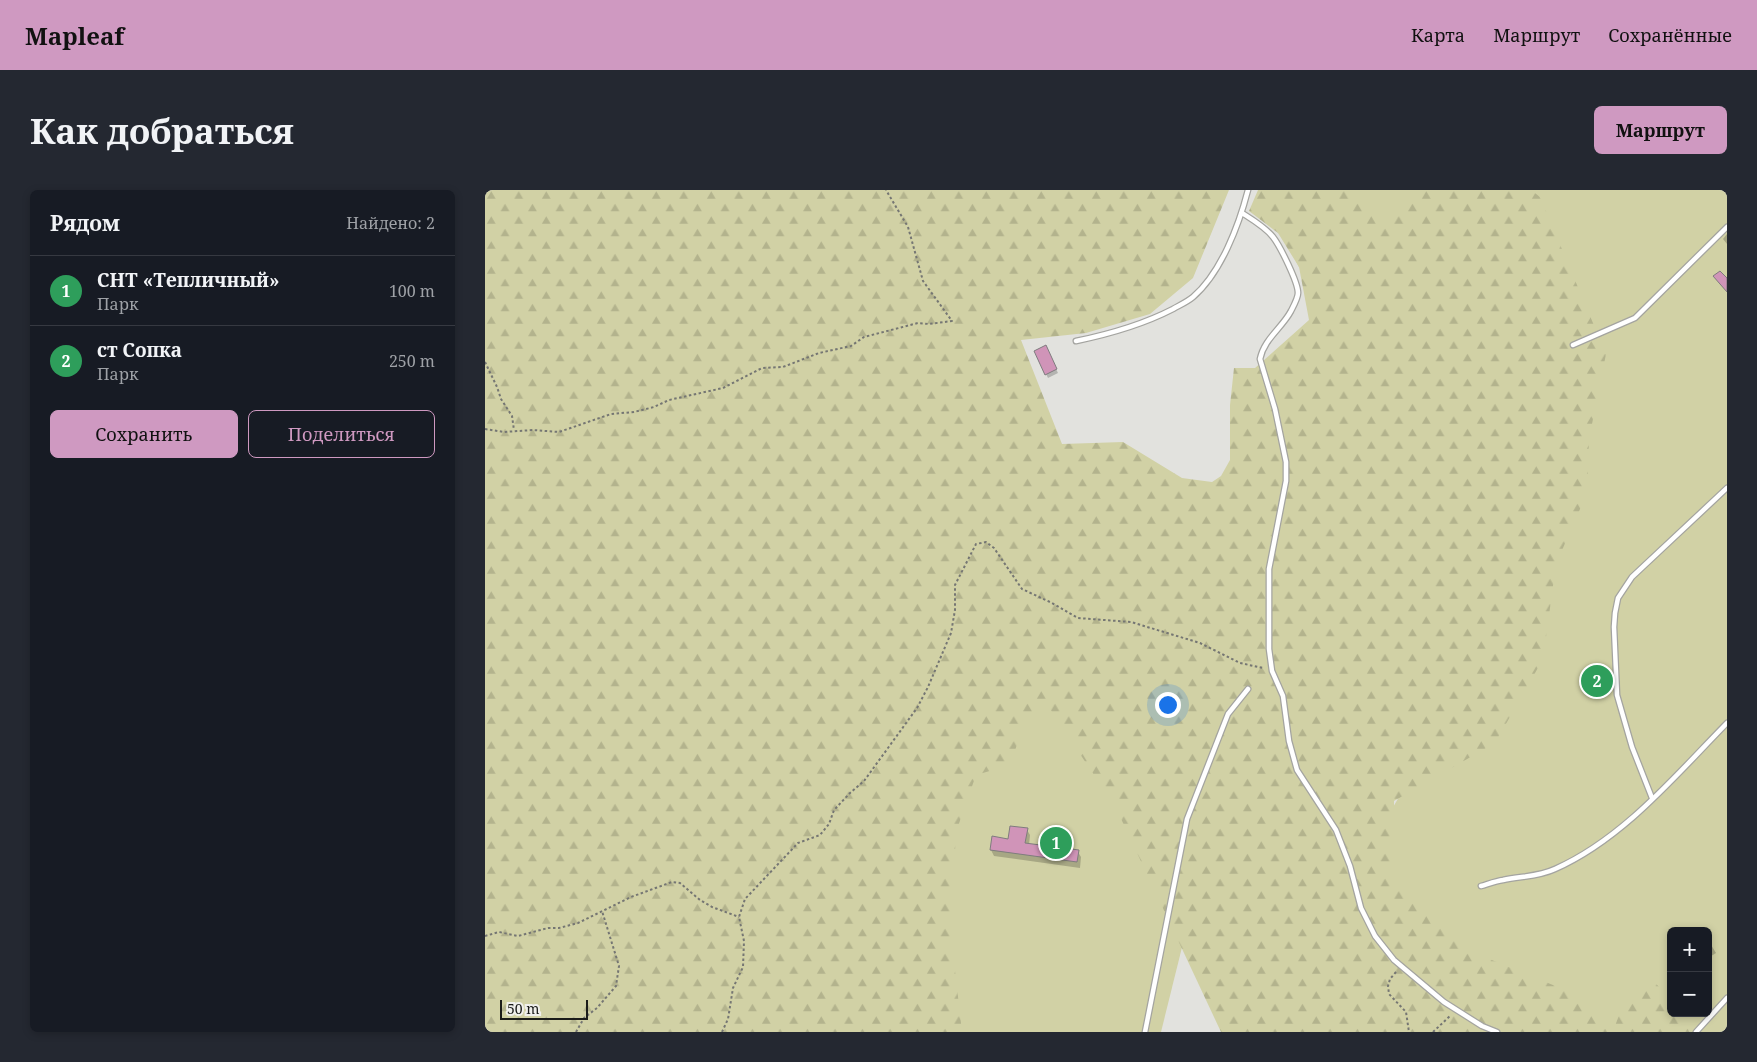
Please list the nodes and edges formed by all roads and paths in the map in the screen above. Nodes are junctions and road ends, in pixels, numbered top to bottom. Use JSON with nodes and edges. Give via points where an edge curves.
{"nodes":[{"id":1,"x":886,"y":190,"type":"edge"},
{"id":2,"x":1249,"y":190,"type":"edge"},
{"id":3,"x":1242,"y":213,"type":"junction"},
{"id":4,"x":1727,"y":227,"type":"edge"},
{"id":5,"x":1076,"y":341,"type":"dead end"},
{"id":6,"x":1573,"y":345,"type":"dead end"},
{"id":7,"x":485,"y":362,"type":"edge"},
{"id":8,"x":485,"y":429,"type":"edge"},
{"id":9,"x":514,"y":430,"type":"junction"},
{"id":10,"x":1727,"y":488,"type":"edge"},
{"id":11,"x":1272,"y":671,"type":"junction"},
{"id":12,"x":1248,"y":689,"type":"dead end"},
{"id":13,"x":1727,"y":723,"type":"edge"},
{"id":14,"x":1652,"y":798,"type":"junction"},
{"id":15,"x":1481,"y":886,"type":"dead end"},
{"id":16,"x":602,"y":911,"type":"junction"},
{"id":17,"x":739,"y":917,"type":"junction"},
{"id":18,"x":485,"y":936,"type":"edge"},
{"id":19,"x":1399,"y":966,"type":"junction"},
{"id":20,"x":1727,"y":998,"type":"edge"},
{"id":21,"x":1459,"y":1011,"type":"junction"},
{"id":22,"x":576,"y":1032,"type":"edge"},
{"id":23,"x":722,"y":1032,"type":"edge"},
{"id":24,"x":1145,"y":1032,"type":"edge"},
{"id":25,"x":1409,"y":1032,"type":"edge"},
{"id":26,"x":1433,"y":1032,"type":"edge"},
{"id":27,"x":1497,"y":1032,"type":"edge"},
{"id":28,"x":1696,"y":1032,"type":"edge"}],
"edges":[{"from":1,"to":9,"type":"path","via":[[908,228],[923,280],[952,321],[918,323],[864,337],[851,346],[819,353],[789,365],[762,368],[723,388],[634,412],[611,414],[559,432]]},
{"from":2,"to":3,"type":"lane"},
{"from":3,"to":5,"type":"lane","via":[[1225,253],[1191,299],[1144,322]]},
{"from":3,"to":11,"type":"lane","via":[[1273,237],[1292,273],[1298,293],[1291,312],[1267,341],[1260,359],[1286,462],[1286,481],[1269,569]]},
{"from":4,"to":6,"type":"lane","via":[[1635,318]]},
{"from":7,"to":9,"type":"path","via":[[512,416]]},
{"from":8,"to":9,"type":"path"},
{"from":10,"to":14,"type":"lane","via":[[1632,577],[1618,598],[1614,627],[1617,695],[1632,747]]},
{"from":11,"to":17,"type":"path","via":[[1240,662],[1200,643],[1131,622],[1078,618],[1022,589],[994,548],[986,542],[976,544],[955,585],[951,633],[917,708],[864,781],[834,810],[820,835],[798,843],[745,899]]},
{"from":11,"to":19,"type":"lane","via":[[1283,696],[1297,770],[1336,830],[1361,908],[1375,936]]},
{"from":12,"to":24,"type":"lane","via":[[1228,714],[1187,819]]},
{"from":13,"to":14,"type":"lane"},
{"from":14,"to":15,"type":"lane","via":[[1612,835],[1554,870]]},
{"from":16,"to":17,"type":"path","via":[[672,882],[680,884],[712,907]]},
{"from":16,"to":18,"type":"path","via":[[559,928],[518,936],[499,932]]},
{"from":16,"to":22,"type":"path","via":[[619,966],[616,986],[597,1008],[583,1018]]},
{"from":17,"to":23,"type":"path","via":[[744,941],[743,967],[733,988],[728,1019]]},
{"from":19,"to":21,"type":"lane"},
{"from":19,"to":25,"type":"path","via":[[1390,979],[1389,994],[1406,1012]]},
{"from":20,"to":28,"type":"lane"},
{"from":21,"to":26,"type":"path","via":[[1446,1018]]},
{"from":21,"to":27,"type":"lane"}]}
